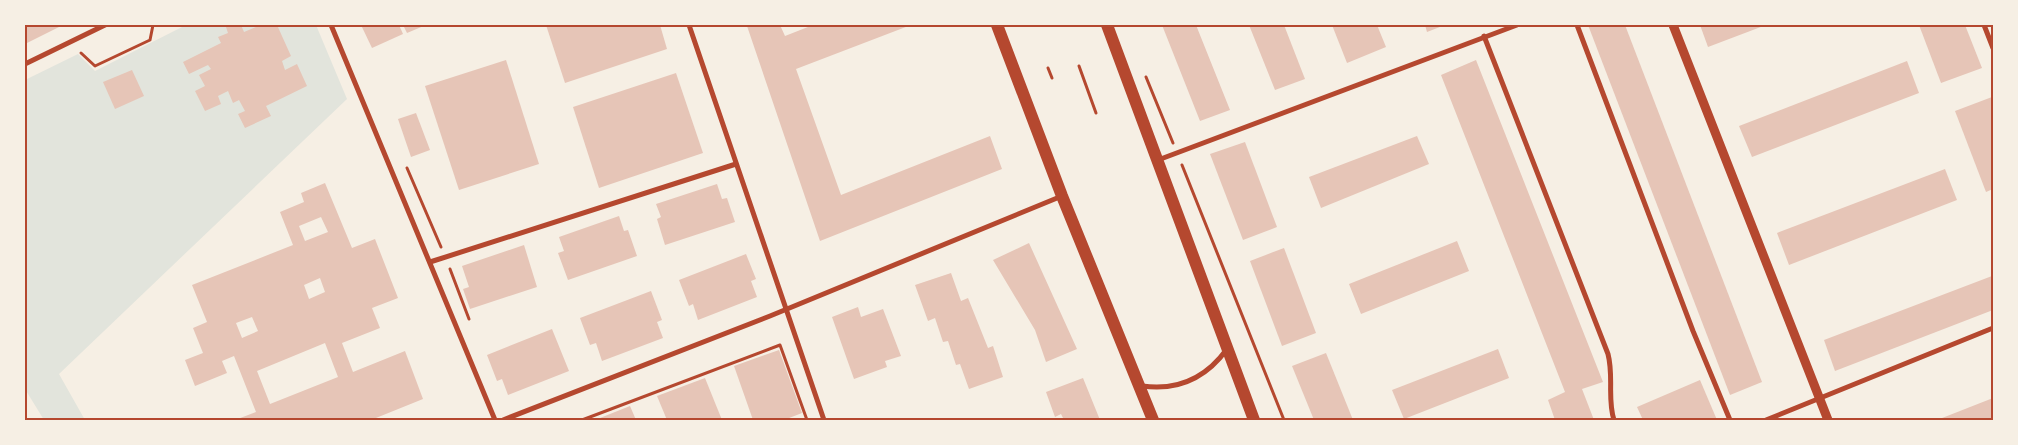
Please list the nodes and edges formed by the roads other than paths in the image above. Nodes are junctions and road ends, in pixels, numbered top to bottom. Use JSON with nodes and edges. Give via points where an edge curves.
{"nodes":[{"id":1,"x":105,"y":25,"type":"edge"},
{"id":2,"x":331,"y":25,"type":"edge"},
{"id":3,"x":689,"y":25,"type":"edge"},
{"id":4,"x":997,"y":25,"type":"edge"},
{"id":5,"x":1107,"y":25,"type":"edge"},
{"id":6,"x":1517,"y":25,"type":"edge"},
{"id":7,"x":1577,"y":25,"type":"edge"},
{"id":8,"x":1673,"y":25,"type":"edge"},
{"id":9,"x":1984,"y":25,"type":"edge"},
{"id":10,"x":1484,"y":36,"type":"junction"},
{"id":11,"x":1993,"y":48,"type":"edge"},
{"id":12,"x":25,"y":64,"type":"edge"},
{"id":13,"x":1157,"y":160,"type":"junction"},
{"id":14,"x":736,"y":164,"type":"junction"},
{"id":15,"x":1062,"y":196,"type":"junction"},
{"id":16,"x":430,"y":262,"type":"junction"},
{"id":17,"x":785,"y":310,"type":"junction"},
{"id":18,"x":1993,"y":328,"type":"edge"},
{"id":19,"x":1227,"y":349,"type":"junction"},
{"id":20,"x":1138,"y":386,"type":"junction"},
{"id":21,"x":1820,"y":398,"type":"junction"},
{"id":22,"x":495,"y":420,"type":"edge"},
{"id":23,"x":503,"y":420,"type":"edge"},
{"id":24,"x":824,"y":420,"type":"edge"},
{"id":25,"x":1152,"y":420,"type":"edge"},
{"id":26,"x":1254,"y":420,"type":"edge"},
{"id":27,"x":1614,"y":420,"type":"edge"},
{"id":28,"x":1730,"y":420,"type":"edge"},
{"id":29,"x":1766,"y":420,"type":"edge"},
{"id":30,"x":1828,"y":420,"type":"edge"}],
"edges":[{"from":1,"to":12,"type":"street"},
{"from":2,"to":16,"type":"street"},
{"from":3,"to":14,"type":"street"},
{"from":4,"to":15,"type":"main road"},
{"from":5,"to":13,"type":"main road"},
{"from":6,"to":10,"type":"street"},
{"from":7,"to":28,"type":"street","via":[[1689,322]]},
{"from":8,"to":21,"type":"street"},
{"from":9,"to":11,"type":"street"},
{"from":10,"to":13,"type":"street"},
{"from":10,"to":27,"type":"street","via":[[1608,354]]},
{"from":13,"to":19,"type":"main road"},
{"from":14,"to":16,"type":"street"},
{"from":14,"to":17,"type":"street"},
{"from":15,"to":17,"type":"street"},
{"from":15,"to":20,"type":"main road"},
{"from":16,"to":22,"type":"street"},
{"from":17,"to":23,"type":"street"},
{"from":17,"to":24,"type":"street"},
{"from":18,"to":21,"type":"street"},
{"from":19,"to":20,"type":"street","via":[[1212,367],[1188,381],[1165,388]]},
{"from":19,"to":26,"type":"main road"},
{"from":20,"to":25,"type":"main road"},
{"from":21,"to":29,"type":"street"},
{"from":21,"to":30,"type":"street"}]}
